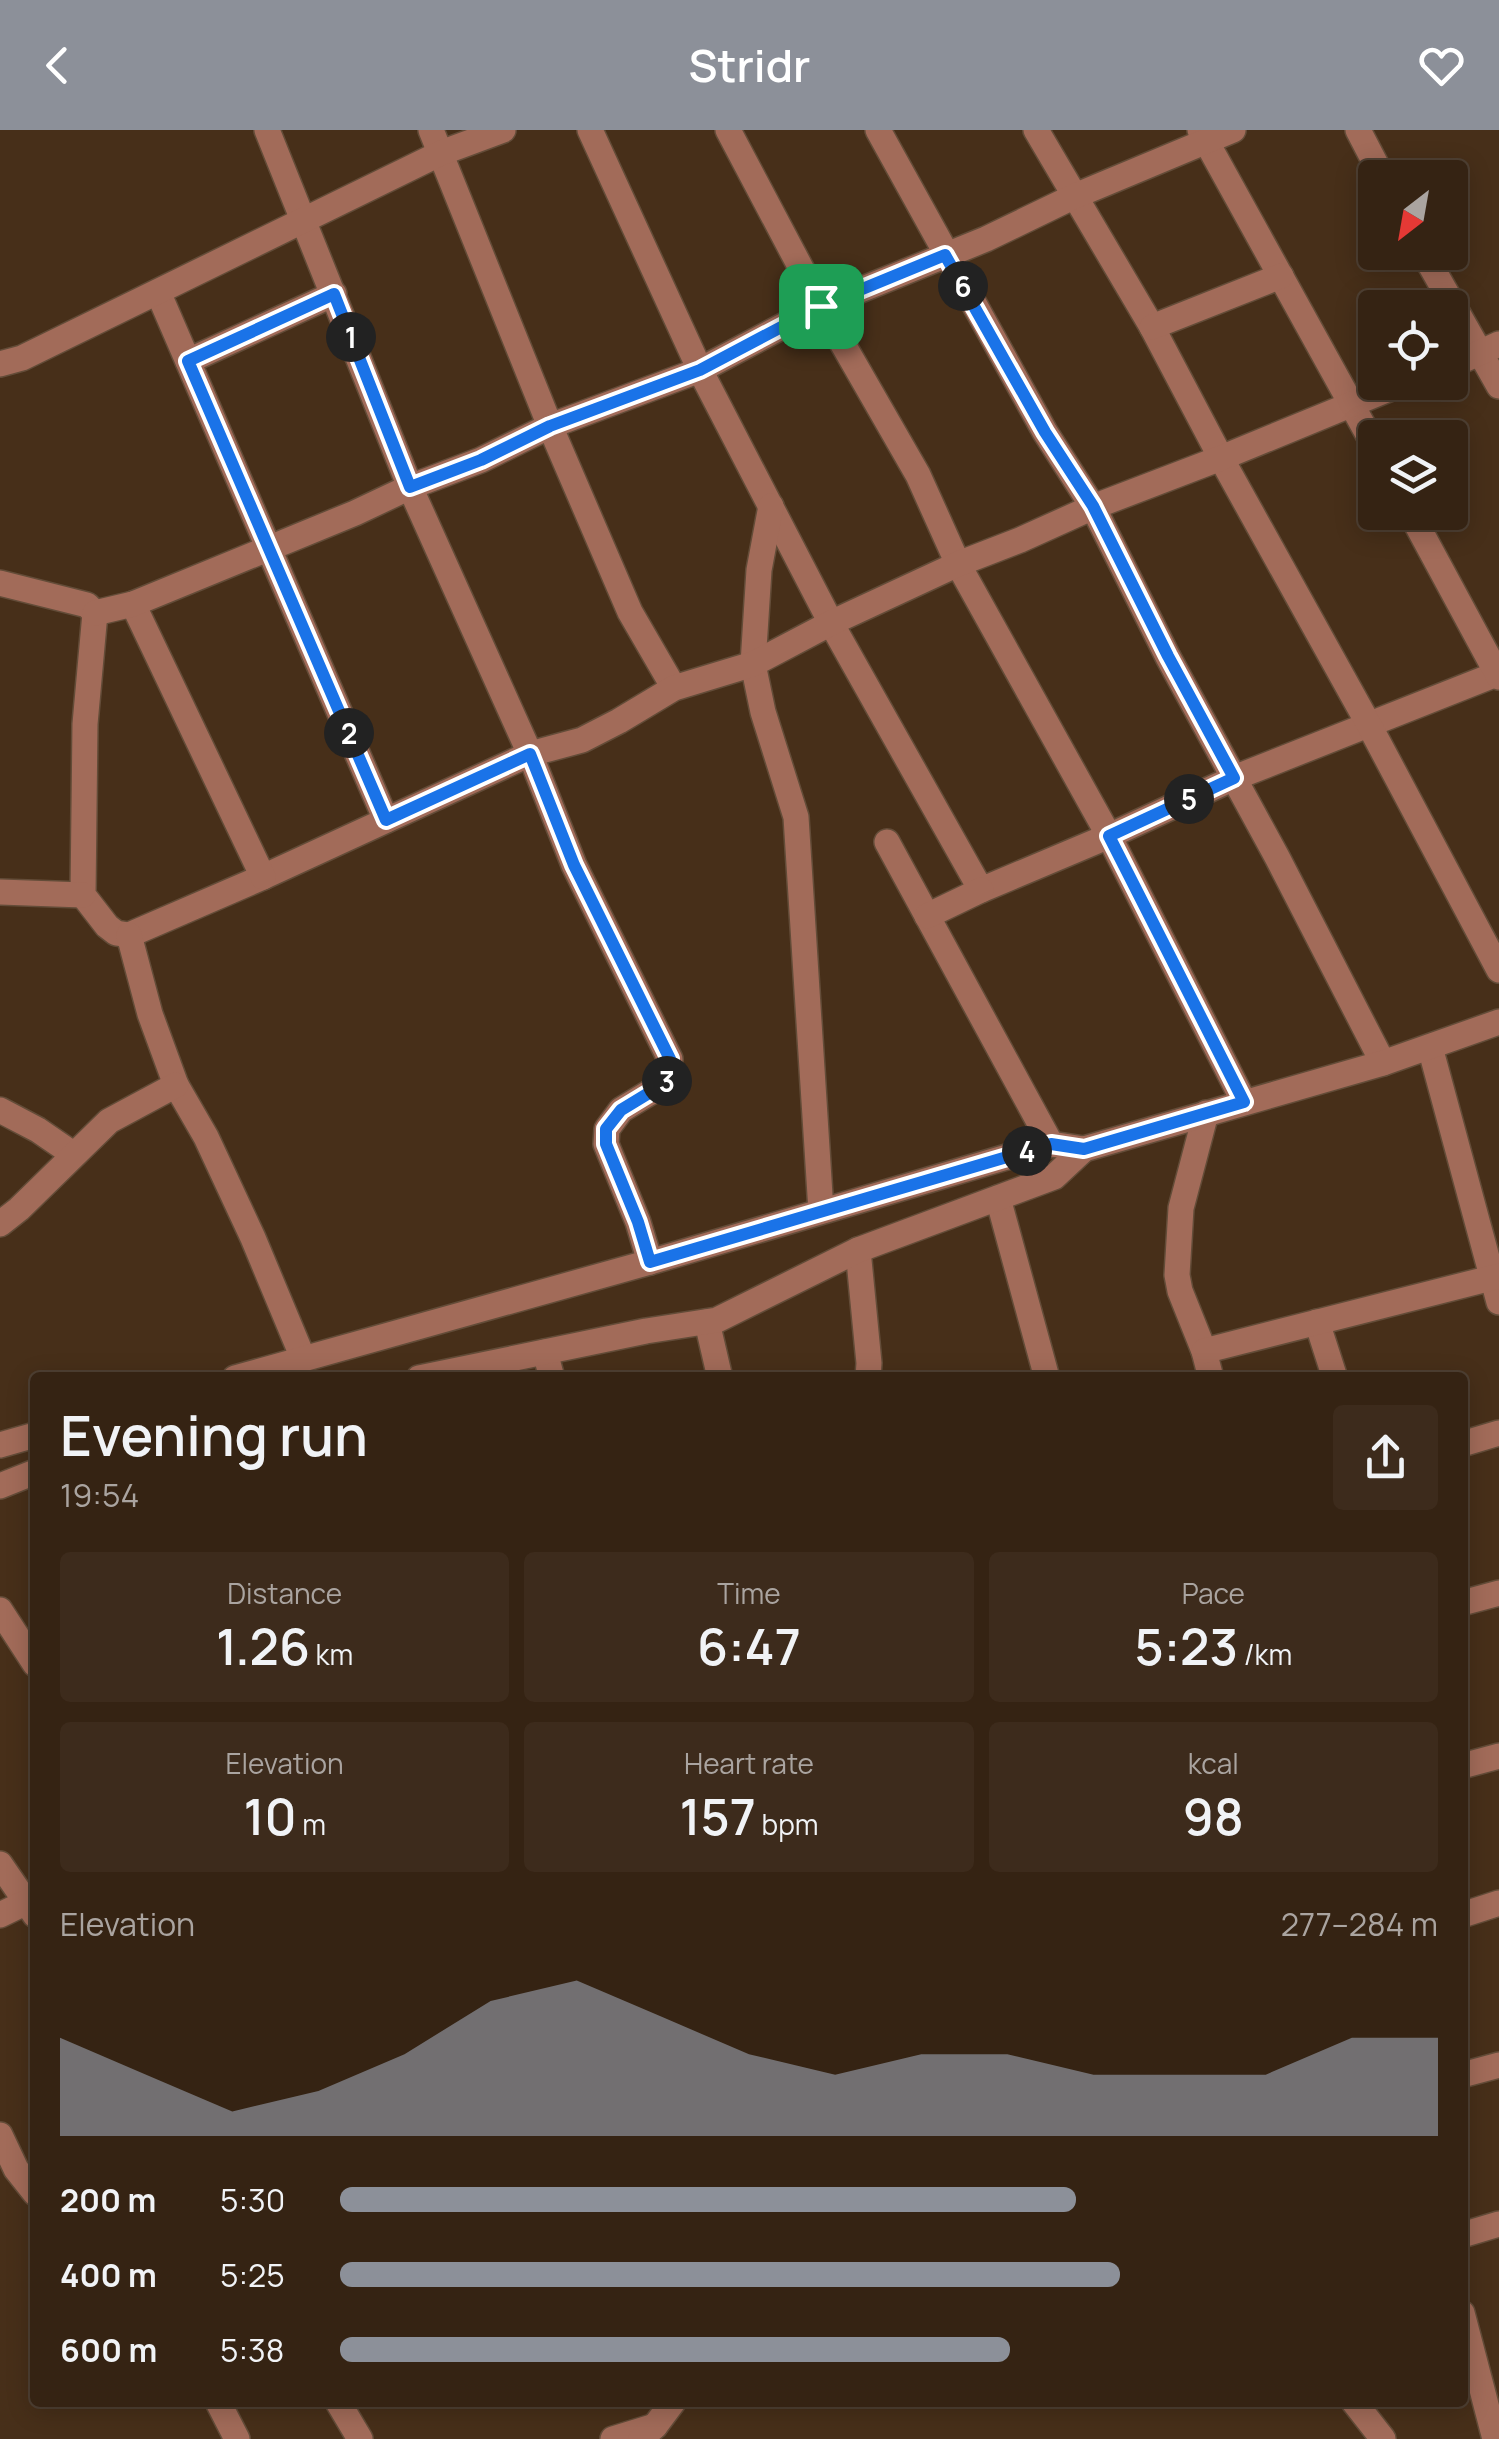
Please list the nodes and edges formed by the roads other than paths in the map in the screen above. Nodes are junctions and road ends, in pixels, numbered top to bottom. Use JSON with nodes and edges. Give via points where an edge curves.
{"nodes":[{"id":1,"x":267,"y":130,"type":"edge"},
{"id":2,"x":503,"y":130,"type":"edge"},
{"id":3,"x":590,"y":130,"type":"edge"},
{"id":4,"x":728,"y":130,"type":"edge"},
{"id":5,"x":878,"y":130,"type":"edge"},
{"id":6,"x":1036,"y":130,"type":"edge"},
{"id":7,"x":1232,"y":130,"type":"edge"},
{"id":8,"x":1358,"y":130,"type":"edge"},
{"id":9,"x":1203,"y":135,"type":"edge"},
{"id":10,"x":436,"y":141,"type":"edge"},
{"id":11,"x":1374,"y":160,"type":"edge"},
{"id":12,"x":1075,"y":196,"type":"junction"},
{"id":13,"x":305,"y":220,"type":"junction"},
{"id":14,"x":945,"y":255,"type":"junction"},
{"id":15,"x":1435,"y":270,"type":"edge"},
{"id":16,"x":1281,"y":276,"type":"junction"},
{"id":17,"x":158,"y":292,"type":"junction"},
{"id":18,"x":334,"y":294,"type":"junction"},
{"id":19,"x":821,"y":306,"type":"junction"},
{"id":20,"x":1152,"y":327,"type":"junction"},
{"id":21,"x":1490,"y":349,"type":"edge"},
{"id":22,"x":188,"y":361,"type":"junction"},
{"id":23,"x":0,"y":364,"type":"edge"},
{"id":24,"x":700,"y":370,"type":"junction"},
{"id":25,"x":1499,"y":386,"type":"edge"},
{"id":26,"x":1362,"y":400,"type":"edge"},
{"id":27,"x":1352,"y":404,"type":"junction"},
{"id":28,"x":1360,"y":420,"type":"edge"},
{"id":29,"x":550,"y":426,"type":"junction"},
{"id":30,"x":1221,"y":458,"type":"junction"},
{"id":31,"x":410,"y":487,"type":"junction"},
{"id":32,"x":771,"y":506,"type":"junction"},
{"id":33,"x":1093,"y":506,"type":"junction"},
{"id":34,"x":1420,"y":530,"type":"edge"},
{"id":35,"x":269,"y":548,"type":"junction"},
{"id":36,"x":958,"y":564,"type":"junction"},
{"id":37,"x":0,"y":583,"type":"edge"},
{"id":38,"x":133,"y":604,"type":"junction"},
{"id":39,"x":95,"y":613,"type":"junction"},
{"id":40,"x":831,"y":623,"type":"junction"},
{"id":41,"x":753,"y":664,"type":"junction"},
{"id":42,"x":1498,"y":675,"type":"edge"},
{"id":43,"x":674,"y":688,"type":"junction"},
{"id":44,"x":1368,"y":723,"type":"junction"},
{"id":45,"x":530,"y":754,"type":"junction"},
{"id":46,"x":1234,"y":778,"type":"junction"},
{"id":47,"x":386,"y":820,"type":"junction"},
{"id":48,"x":1109,"y":836,"type":"junction"},
{"id":49,"x":887,"y":842,"type":"dead end"},
{"id":50,"x":264,"y":876,"type":"junction"},
{"id":51,"x":982,"y":890,"type":"junction"},
{"id":52,"x":0,"y":892,"type":"edge"},
{"id":53,"x":83,"y":895,"type":"junction"},
{"id":54,"x":928,"y":916,"type":"junction"},
{"id":55,"x":129,"y":935,"type":"junction"},
{"id":56,"x":1499,"y":970,"type":"edge"},
{"id":57,"x":1499,"y":1022,"type":"edge"},
{"id":58,"x":1430,"y":1047,"type":"junction"},
{"id":59,"x":1383,"y":1063,"type":"junction"},
{"id":60,"x":176,"y":1085,"type":"junction"},
{"id":61,"x":1244,"y":1102,"type":"junction"},
{"id":62,"x":0,"y":1110,"type":"edge"},
{"id":63,"x":1206,"y":1113,"type":"junction"},
{"id":64,"x":1051,"y":1144,"type":"junction"},
{"id":65,"x":1084,"y":1149,"type":"junction"},
{"id":66,"x":74,"y":1154,"type":"junction"},
{"id":67,"x":998,"y":1198,"type":"junction"},
{"id":68,"x":822,"y":1211,"type":"junction"},
{"id":69,"x":0,"y":1224,"type":"edge"},
{"id":70,"x":858,"y":1250,"type":"junction"},
{"id":71,"x":650,"y":1262,"type":"junction"},
{"id":72,"x":1497,"y":1285,"type":"edge"},
{"id":73,"x":707,"y":1322,"type":"junction"},
{"id":74,"x":1317,"y":1322,"type":"junction"},
{"id":75,"x":1204,"y":1350,"type":"junction"},
{"id":76,"x":544,"y":1352,"type":"junction"},
{"id":77,"x":303,"y":1358,"type":"junction"},
{"id":78,"x":255,"y":1372,"type":"edge"},
{"id":79,"x":448,"y":1372,"type":"edge"},
{"id":80,"x":550,"y":1372,"type":"edge"},
{"id":81,"x":719,"y":1372,"type":"edge"},
{"id":82,"x":868,"y":1372,"type":"edge"},
{"id":83,"x":1045,"y":1372,"type":"edge"},
{"id":84,"x":1209,"y":1372,"type":"edge"},
{"id":85,"x":1333,"y":1372,"type":"edge"},
{"id":86,"x":1499,"y":1433,"type":"edge"},
{"id":87,"x":30,"y":1436,"type":"edge"},
{"id":88,"x":1468,"y":1442,"type":"edge"},
{"id":89,"x":0,"y":1445,"type":"edge"},
{"id":90,"x":1499,"y":1593,"type":"edge"},
{"id":91,"x":1468,"y":1601,"type":"edge"},
{"id":92,"x":0,"y":1610,"type":"edge"},
{"id":93,"x":30,"y":1656,"type":"edge"},
{"id":94,"x":1499,"y":1756,"type":"edge"},
{"id":95,"x":1468,"y":1764,"type":"edge"},
{"id":96,"x":0,"y":1864,"type":"edge"},
{"id":97,"x":30,"y":1902,"type":"edge"},
{"id":98,"x":1499,"y":1903,"type":"edge"},
{"id":99,"x":30,"y":1906,"type":"edge"},
{"id":100,"x":1468,"y":1913,"type":"edge"},
{"id":101,"x":0,"y":1915,"type":"edge"},
{"id":102,"x":1499,"y":2066,"type":"edge"},
{"id":103,"x":1468,"y":2074,"type":"edge"},
{"id":104,"x":0,"y":2135,"type":"edge"},
{"id":105,"x":30,"y":2187,"type":"edge"},
{"id":106,"x":1499,"y":2224,"type":"edge"},
{"id":107,"x":1468,"y":2233,"type":"edge"},
{"id":108,"x":1468,"y":2336,"type":"edge"},
{"id":109,"x":1470,"y":2344,"type":"junction"},
{"id":110,"x":1499,"y":2360,"type":"edge"},
{"id":111,"x":221,"y":2407,"type":"edge"},
{"id":112,"x":341,"y":2407,"type":"edge"},
{"id":113,"x":669,"y":2407,"type":"edge"},
{"id":114,"x":1358,"y":2407,"type":"edge"},
{"id":115,"x":648,"y":2433,"type":"edge"},
{"id":116,"x":237,"y":2439,"type":"edge"},
{"id":117,"x":360,"y":2439,"type":"edge"},
{"id":118,"x":613,"y":2439,"type":"edge"},
{"id":119,"x":1383,"y":2439,"type":"edge"},
{"id":120,"x":1495,"y":2439,"type":"edge"}],
"edges":[{"from":1,"to":13,"type":"street"},
{"from":2,"to":10,"type":"street"},
{"from":3,"to":24,"type":"street"},
{"from":4,"to":19,"type":"street"},
{"from":5,"to":14,"type":"street"},
{"from":6,"to":12,"type":"street"},
{"from":7,"to":9,"type":"street"},
{"from":8,"to":11,"type":"street"},
{"from":9,"to":12,"type":"street"},
{"from":9,"to":16,"type":"street"},
{"from":10,"to":13,"type":"street"},
{"from":10,"to":29,"type":"street"},
{"from":12,"to":14,"type":"street"},
{"from":12,"to":20,"type":"street"},
{"from":13,"to":17,"type":"street"},
{"from":13,"to":18,"type":"street"},
{"from":14,"to":19,"type":"street"},
{"from":14,"to":33,"type":"street"},
{"from":15,"to":21,"type":"street"},
{"from":16,"to":20,"type":"street"},
{"from":16,"to":27,"type":"street"},
{"from":17,"to":22,"type":"street"},
{"from":17,"to":23,"type":"street"},
{"from":18,"to":22,"type":"street"},
{"from":18,"to":31,"type":"street"},
{"from":19,"to":24,"type":"street"},
{"from":19,"to":36,"type":"street","via":[[918,475]]},
{"from":20,"to":30,"type":"street"},
{"from":21,"to":25,"type":"street"},
{"from":22,"to":35,"type":"street"},
{"from":24,"to":29,"type":"street"},
{"from":24,"to":32,"type":"street"},
{"from":26,"to":27,"type":"street"},
{"from":27,"to":28,"type":"street"},
{"from":27,"to":30,"type":"street"},
{"from":29,"to":31,"type":"street"},
{"from":29,"to":43,"type":"street","via":[[630,612]]},
{"from":30,"to":33,"type":"street"},
{"from":30,"to":44,"type":"street"},
{"from":31,"to":35,"type":"street"},
{"from":31,"to":45,"type":"street"},
{"from":32,"to":40,"type":"street"},
{"from":32,"to":41,"type":"street"},
{"from":33,"to":36,"type":"street"},
{"from":33,"to":46,"type":"street"},
{"from":34,"to":42,"type":"street"},
{"from":35,"to":38,"type":"street"},
{"from":35,"to":47,"type":"street"},
{"from":36,"to":40,"type":"street"},
{"from":36,"to":48,"type":"street"},
{"from":37,"to":39,"type":"street","via":[[87,605]]},
{"from":38,"to":39,"type":"street"},
{"from":38,"to":50,"type":"street"},
{"from":39,"to":53,"type":"street","via":[[85,724]]},
{"from":40,"to":41,"type":"street"},
{"from":40,"to":51,"type":"street"},
{"from":41,"to":43,"type":"street"},
{"from":41,"to":68,"type":"street","via":[[796,817]]},
{"from":42,"to":44,"type":"street"},
{"from":43,"to":45,"type":"street","via":[[582,740]]},
{"from":44,"to":46,"type":"street"},
{"from":44,"to":56,"type":"street"},
{"from":45,"to":47,"type":"street"},
{"from":45,"to":71,"type":"street","via":[[574,865],[670,1059],[667,1082],[621,1110],[606,1129]]},
{"from":46,"to":48,"type":"street"},
{"from":46,"to":59,"type":"street"},
{"from":47,"to":50,"type":"street"},
{"from":48,"to":51,"type":"street"},
{"from":48,"to":61,"type":"street"},
{"from":49,"to":54,"type":"street"},
{"from":50,"to":55,"type":"street"},
{"from":51,"to":54,"type":"street"},
{"from":52,"to":53,"type":"street"},
{"from":53,"to":55,"type":"street","via":[[107,926]]},
{"from":54,"to":64,"type":"street"},
{"from":55,"to":60,"type":"street"},
{"from":57,"to":58,"type":"street"},
{"from":58,"to":59,"type":"street"},
{"from":58,"to":72,"type":"street"},
{"from":59,"to":61,"type":"street"},
{"from":60,"to":66,"type":"street","via":[[110,1121]]},
{"from":60,"to":77,"type":"street","via":[[206,1136]]},
{"from":61,"to":63,"type":"street"},
{"from":62,"to":66,"type":"street"},
{"from":63,"to":65,"type":"street"},
{"from":63,"to":75,"type":"street","via":[[1182,1208],[1177,1275]]},
{"from":64,"to":65,"type":"street"},
{"from":64,"to":68,"type":"street"},
{"from":65,"to":67,"type":"street","via":[[1054,1177]]},
{"from":66,"to":69,"type":"street"},
{"from":67,"to":70,"type":"street"},
{"from":67,"to":83,"type":"street"},
{"from":68,"to":71,"type":"street"},
{"from":70,"to":73,"type":"street"},
{"from":70,"to":82,"type":"street"},
{"from":71,"to":77,"type":"street"},
{"from":72,"to":74,"type":"street"},
{"from":73,"to":76,"type":"street"},
{"from":73,"to":81,"type":"street"},
{"from":74,"to":75,"type":"street"},
{"from":74,"to":85,"type":"street"},
{"from":75,"to":84,"type":"street"},
{"from":76,"to":79,"type":"street"},
{"from":76,"to":80,"type":"street"},
{"from":77,"to":78,"type":"street"},
{"from":86,"to":88,"type":"street"},
{"from":87,"to":89,"type":"street"},
{"from":90,"to":91,"type":"street"},
{"from":92,"to":93,"type":"street"},
{"from":94,"to":95,"type":"street"},
{"from":96,"to":97,"type":"street"},
{"from":98,"to":100,"type":"street"},
{"from":99,"to":101,"type":"street"},
{"from":102,"to":103,"type":"street"},
{"from":104,"to":105,"type":"street"},
{"from":106,"to":107,"type":"street"},
{"from":108,"to":109,"type":"street"},
{"from":109,"to":110,"type":"street"},
{"from":109,"to":120,"type":"street"},
{"from":111,"to":116,"type":"street"},
{"from":112,"to":117,"type":"street"},
{"from":113,"to":115,"type":"street"},
{"from":114,"to":119,"type":"street"},
{"from":115,"to":118,"type":"street"}]}
